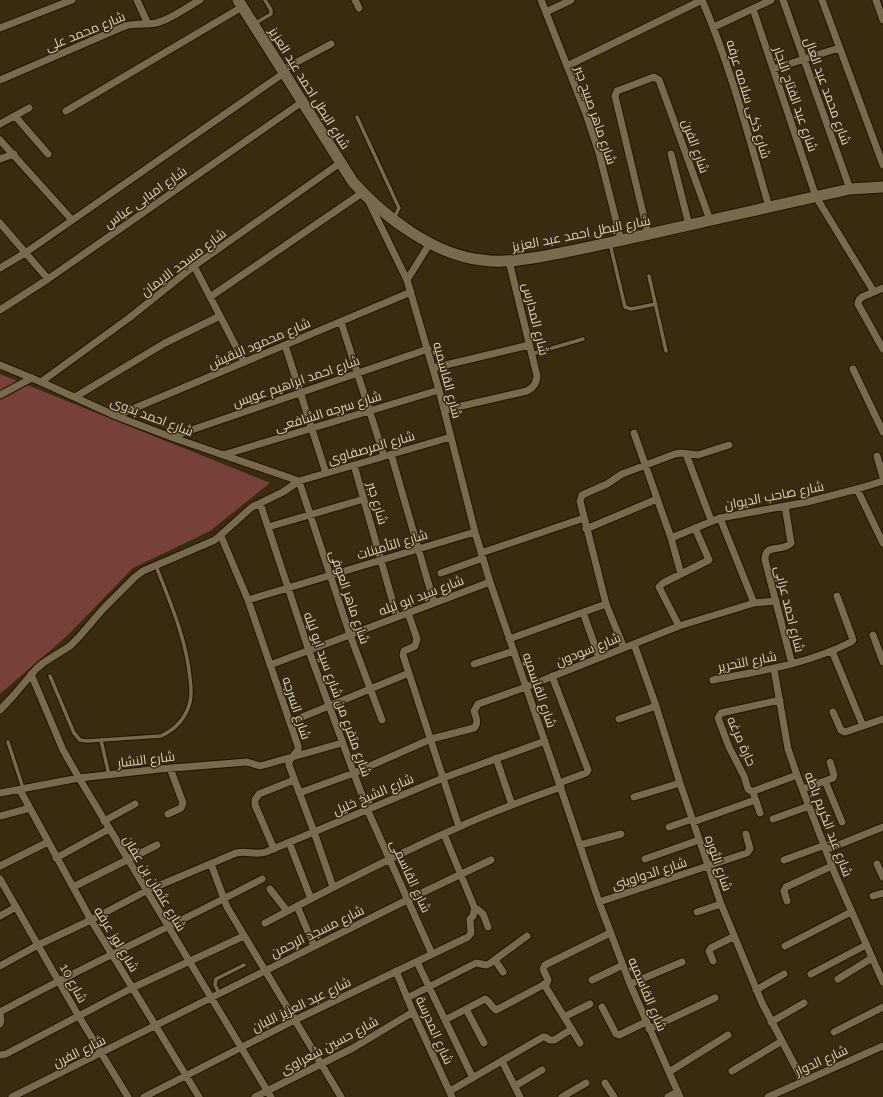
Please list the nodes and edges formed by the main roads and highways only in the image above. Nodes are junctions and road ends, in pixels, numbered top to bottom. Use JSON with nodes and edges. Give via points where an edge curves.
{"nodes":[{"id":1,"x":240,"y":4,"type":"edge"},
{"id":2,"x":883,"y":187,"type":"edge"}],
"edges":[{"from":1,"to":2,"type":"main road","name":"شارع البطل احمد عبد العزيز","via":[[340,163],[365,196],[393,220],[430,243],[455,254],[482,260],[509,261],[560,254],[850,189]]}]}
